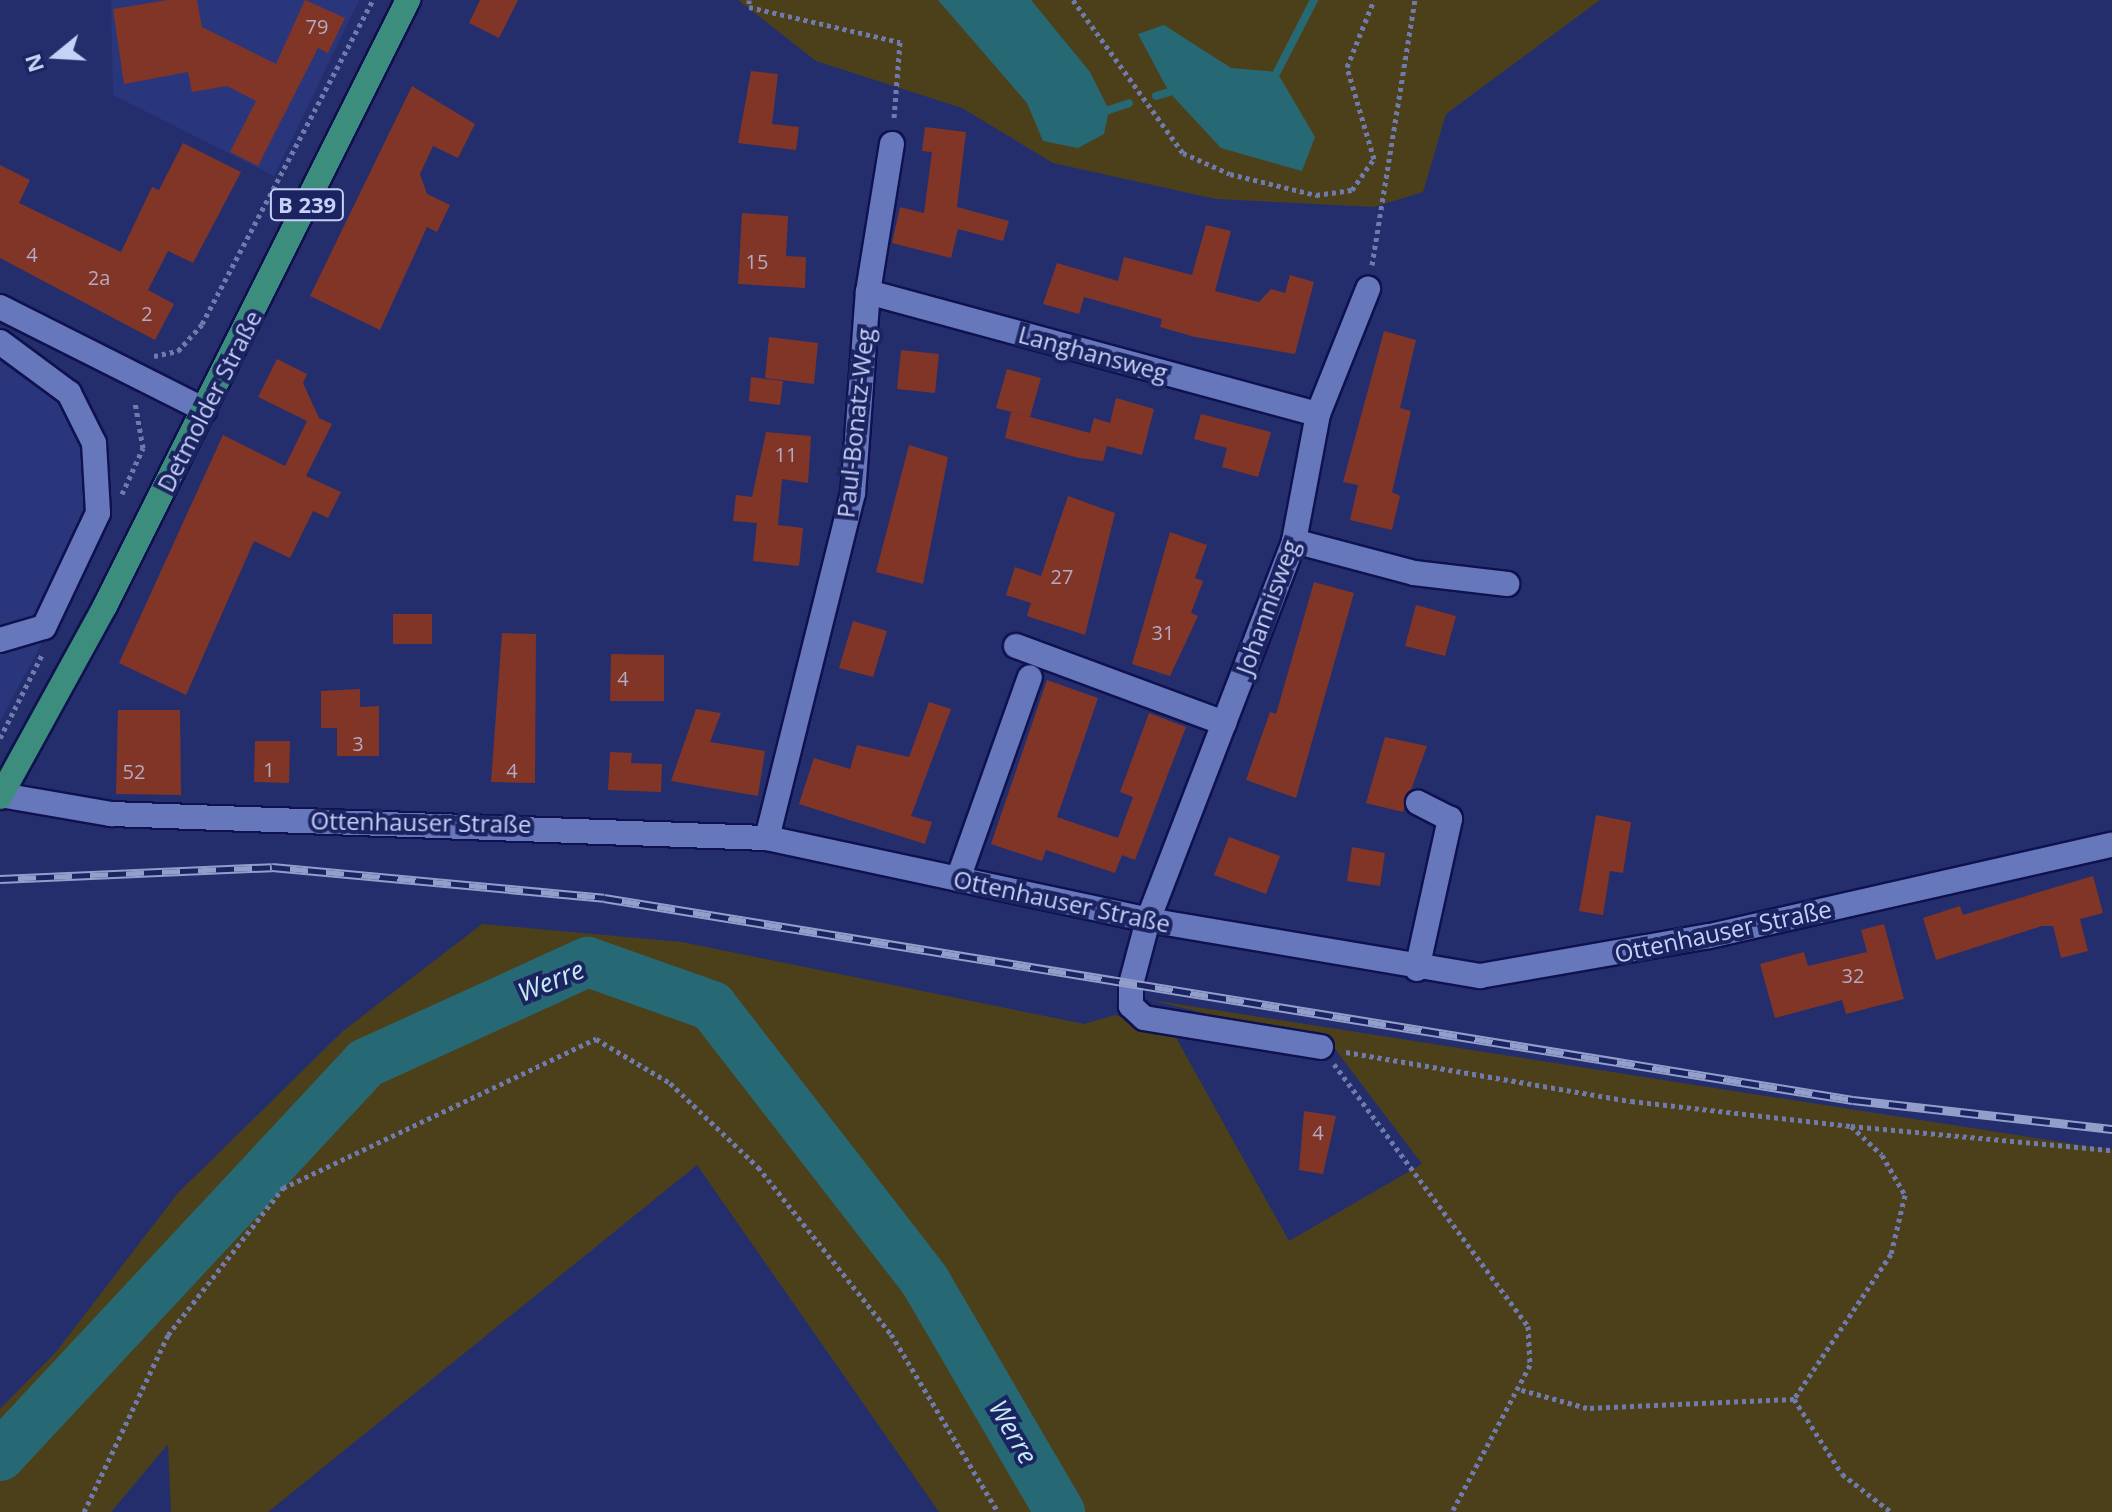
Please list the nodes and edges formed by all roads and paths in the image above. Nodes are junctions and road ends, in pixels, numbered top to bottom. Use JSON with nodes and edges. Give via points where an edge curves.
{"nodes":[{"id":1,"x":408,"y":0,"type":"edge"},
{"id":2,"x":749,"y":0,"type":"edge"},
{"id":3,"x":1073,"y":0,"type":"edge"},
{"id":4,"x":1374,"y":0,"type":"edge"},
{"id":5,"x":1415,"y":0,"type":"edge"},
{"id":6,"x":892,"y":144,"type":"joint"},
{"id":7,"x":1368,"y":289,"type":"joint"},
{"id":8,"x":868,"y":292,"type":"junction"},
{"id":9,"x":0,"y":307,"type":"edge"},
{"id":10,"x":0,"y":342,"type":"edge"},
{"id":11,"x":205,"y":410,"type":"junction"},
{"id":12,"x":1318,"y":414,"type":"junction"},
{"id":13,"x":1294,"y":541,"type":"junction"},
{"id":14,"x":1507,"y":584,"type":"dead end"},
{"id":15,"x":0,"y":640,"type":"edge"},
{"id":16,"x":1016,"y":646,"type":"dead end"},
{"id":17,"x":1030,"y":677,"type":"dead end"},
{"id":18,"x":1224,"y":723,"type":"junction"},
{"id":19,"x":0,"y":796,"type":"edge"},
{"id":20,"x":1418,"y":803,"type":"dead end"},
{"id":21,"x":767,"y":838,"type":"junction"},
{"id":22,"x":2112,"y":845,"type":"edge"},
{"id":23,"x":958,"y":879,"type":"junction"},
{"id":24,"x":1148,"y":920,"type":"junction"},
{"id":25,"x":1417,"y":969,"type":"junction"},
{"id":26,"x":1321,"y":1047,"type":"junction"},
{"id":27,"x":1851,"y":1126,"type":"junction"},
{"id":28,"x":2112,"y":1150,"type":"edge"},
{"id":29,"x":1518,"y":1389,"type":"junction"},
{"id":30,"x":1794,"y":1399,"type":"junction"},
{"id":31,"x":84,"y":1512,"type":"edge"},
{"id":32,"x":998,"y":1512,"type":"edge"},
{"id":33,"x":1452,"y":1512,"type":"edge"},
{"id":34,"x":1891,"y":1512,"type":"edge"}],
"edges":[{"from":1,"to":11,"type":"main road","name":"Detmolder Straße","number":"B 239"},
{"from":2,"to":6,"type":"path","via":[[749,7],[900,42]]},
{"from":3,"to":4,"type":"path","via":[[1183,153],[1230,174],[1316,195],[1352,190],[1374,159],[1347,67]]},
{"from":5,"to":7,"type":"path"},
{"from":6,"to":8,"type":"street","name":"Paul-Bonatz-Weg"},
{"from":7,"to":12,"type":"street","name":"Johannisweg"},
{"from":8,"to":12,"type":"street","name":"Langhansweg"},
{"from":8,"to":21,"type":"street","name":"Paul-Bonatz-Weg","via":[[853,494]]},
{"from":9,"to":11,"type":"street"},
{"from":10,"to":15,"type":"street","via":[[69,393],[94,443],[98,513],[44,627]]},
{"from":11,"to":19,"type":"main road","name":"Detmolder Straße","number":"B 239"},
{"from":12,"to":13,"type":"street","name":"Johannisweg"},
{"from":13,"to":14,"type":"street","via":[[1414,573]]},
{"from":13,"to":18,"type":"street","name":"Johannisweg"},
{"from":16,"to":18,"type":"street"},
{"from":17,"to":23,"type":"street"},
{"from":18,"to":24,"type":"street","name":"Johannisweg"},
{"from":19,"to":21,"type":"street","name":"Ottenhauser Straße","via":[[111,814]]},
{"from":20,"to":25,"type":"street","via":[[1450,819]]},
{"from":21,"to":23,"type":"street","name":"Ottenhauser Straße"},
{"from":22,"to":25,"type":"street","name":"Ottenhauser Straße","via":[[1563,965],[1480,976]]},
{"from":23,"to":24,"type":"street","name":"Ottenhauser Straße"},
{"from":24,"to":25,"type":"street","name":"Ottenhauser Straße"},
{"from":24,"to":26,"type":"street","name":"Johannisweg","via":[[1131,984],[1131,1006],[1144,1018]]},
{"from":26,"to":27,"type":"path","via":[[1631,1101]]},
{"from":26,"to":29,"type":"path","via":[[1517,1302],[1528,1326],[1530,1365]]},
{"from":27,"to":28,"type":"path"},
{"from":27,"to":30,"type":"path","via":[[1882,1155],[1905,1195],[1891,1254]]},
{"from":29,"to":30,"type":"path","via":[[1587,1408]]},
{"from":29,"to":33,"type":"path"},
{"from":30,"to":34,"type":"path","via":[[1842,1474]]},
{"from":31,"to":32,"type":"path","via":[[168,1335],[283,1188],[596,1039],[670,1083],[758,1167],[891,1334]]}]}
